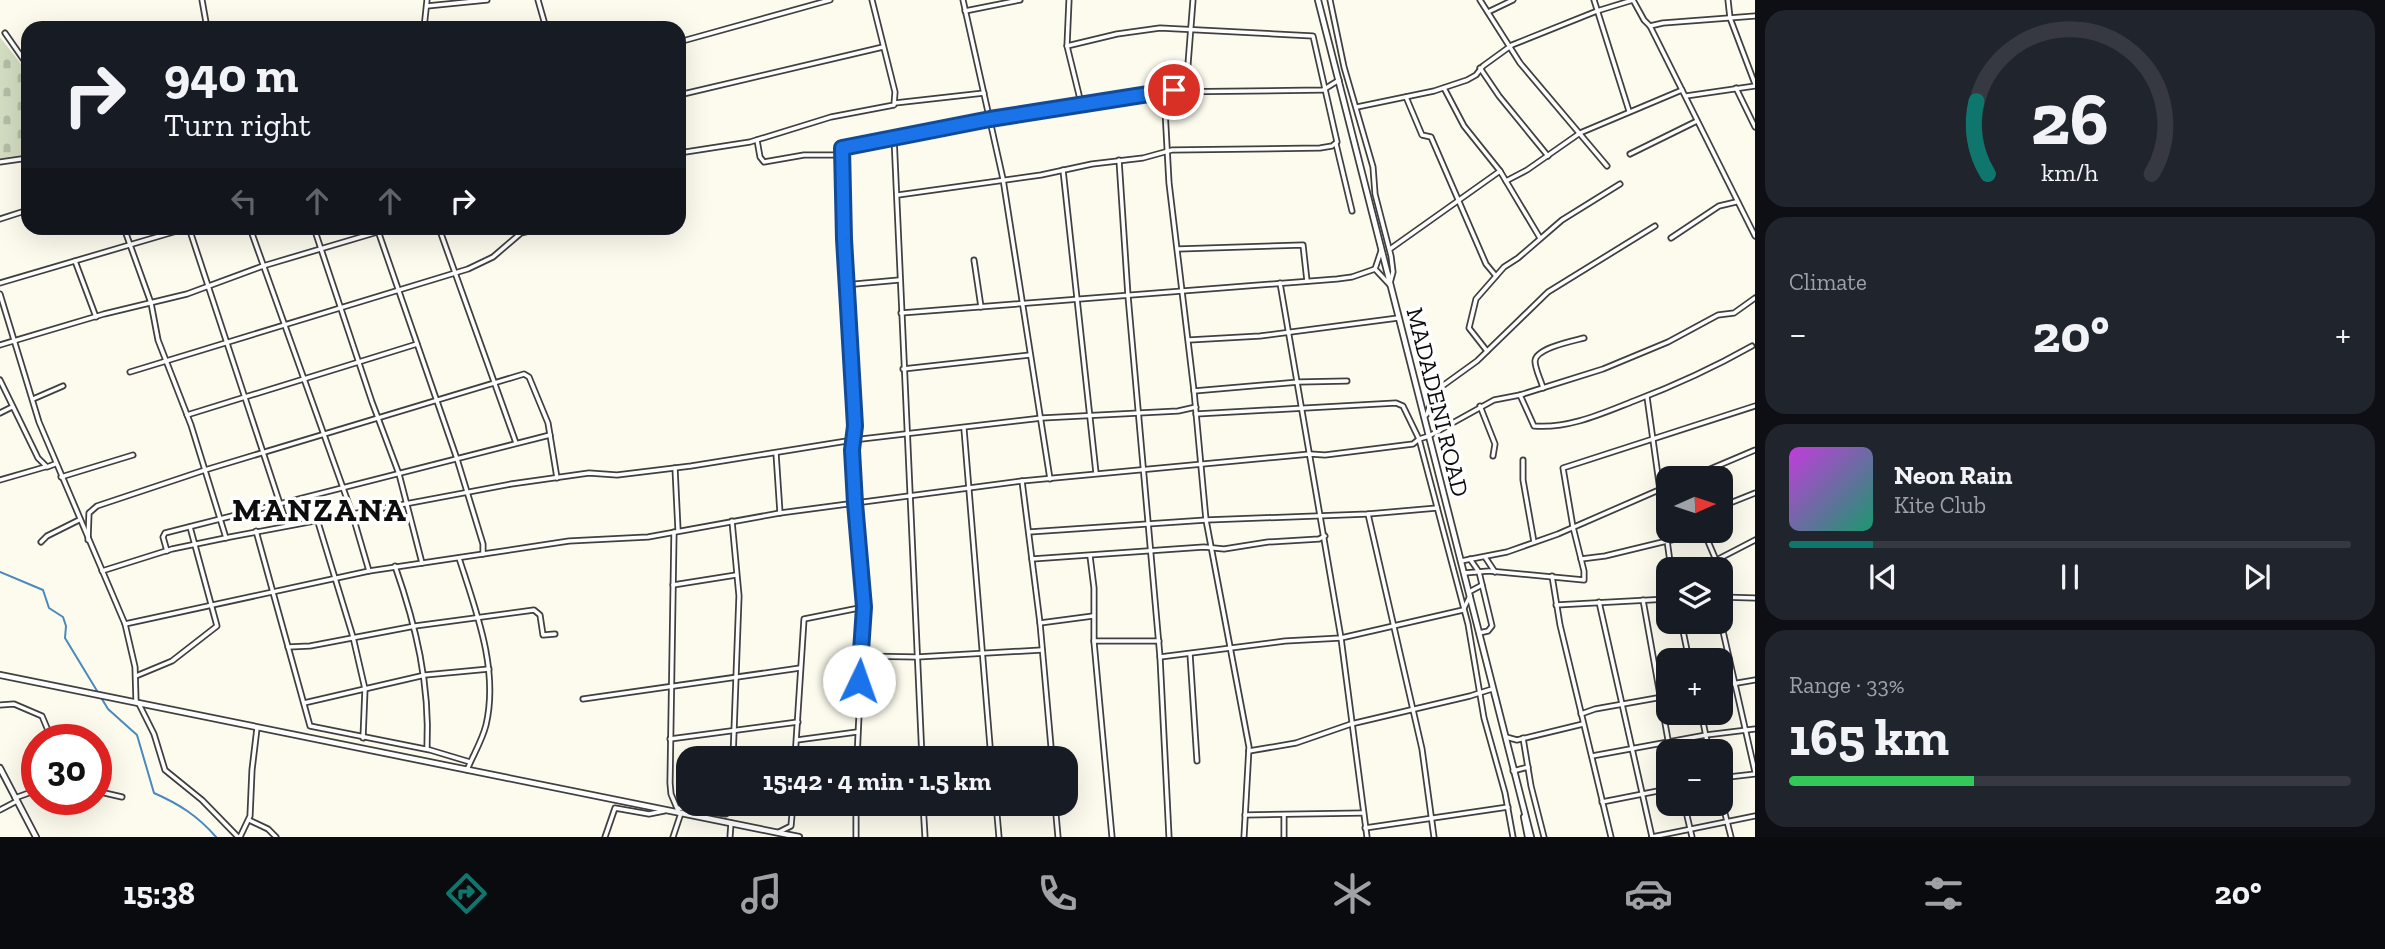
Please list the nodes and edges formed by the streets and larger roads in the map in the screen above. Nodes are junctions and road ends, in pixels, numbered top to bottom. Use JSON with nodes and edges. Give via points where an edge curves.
{"nodes":[{"id":1,"x":202,"y":0,"type":"edge"},
{"id":2,"x":427,"y":0,"type":"edge"},
{"id":3,"x":487,"y":0,"type":"edge"},
{"id":4,"x":538,"y":0,"type":"edge"},
{"id":5,"x":830,"y":0,"type":"edge"},
{"id":6,"x":872,"y":0,"type":"edge"},
{"id":7,"x":963,"y":0,"type":"edge"},
{"id":8,"x":1020,"y":0,"type":"edge"},
{"id":9,"x":1069,"y":0,"type":"edge"},
{"id":10,"x":1193,"y":0,"type":"edge"},
{"id":11,"x":1318,"y":0,"type":"edge"},
{"id":12,"x":1330,"y":0,"type":"edge"},
{"id":13,"x":1480,"y":0,"type":"edge"},
{"id":14,"x":1513,"y":0,"type":"edge"},
{"id":15,"x":1594,"y":0,"type":"edge"},
{"id":16,"x":1633,"y":0,"type":"edge"},
{"id":17,"x":1728,"y":0,"type":"edge"},
{"id":18,"x":428,"y":6,"type":"junction"},
{"id":19,"x":1597,"y":10,"type":"junction"},
{"id":20,"x":965,"y":11,"type":"junction"},
{"id":21,"x":1488,"y":12,"type":"junction"},
{"id":22,"x":1755,"y":16,"type":"edge"},
{"id":23,"x":1730,"y":18,"type":"junction"},
{"id":24,"x":206,"y":21,"type":"edge"},
{"id":25,"x":425,"y":21,"type":"edge"},
{"id":26,"x":543,"y":21,"type":"edge"},
{"id":27,"x":1650,"y":26,"type":"junction"},
{"id":28,"x":1191,"y":28,"type":"junction"},
{"id":29,"x":5,"y":33,"type":"dead end"},
{"id":30,"x":686,"y":40,"type":"edge"},
{"id":31,"x":1067,"y":46,"type":"junction"},
{"id":32,"x":883,"y":47,"type":"junction"},
{"id":33,"x":1508,"y":47,"type":"junction"},
{"id":34,"x":21,"y":56,"type":"edge"},
{"id":35,"x":1480,"y":68,"type":"junction"},
{"id":36,"x":1339,"y":80,"type":"junction"},
{"id":37,"x":1755,"y":85,"type":"edge"},
{"id":38,"x":1444,"y":88,"type":"junction"},
{"id":39,"x":1736,"y":88,"type":"junction"},
{"id":40,"x":1186,"y":90,"type":"junction"},
{"id":41,"x":1325,"y":90,"type":"junction"},
{"id":42,"x":1682,"y":90,"type":"junction"},
{"id":43,"x":1164,"y":92,"type":"junction"},
{"id":44,"x":686,"y":93,"type":"edge"},
{"id":45,"x":984,"y":93,"type":"junction"},
{"id":46,"x":1686,"y":96,"type":"junction"},
{"id":47,"x":1406,"y":97,"type":"junction"},
{"id":48,"x":895,"y":103,"type":"junction"},
{"id":49,"x":1081,"y":103,"type":"junction"},
{"id":50,"x":1357,"y":107,"type":"junction"},
{"id":51,"x":1629,"y":111,"type":"junction"},
{"id":52,"x":990,"y":119,"type":"junction"},
{"id":53,"x":1697,"y":121,"type":"junction"},
{"id":54,"x":1755,"y":127,"type":"edge"},
{"id":55,"x":1580,"y":133,"type":"junction"},
{"id":56,"x":894,"y":137,"type":"junction"},
{"id":57,"x":757,"y":140,"type":"junction"},
{"id":58,"x":1336,"y":144,"type":"junction"},
{"id":59,"x":1167,"y":151,"type":"junction"},
{"id":60,"x":686,"y":152,"type":"edge"},
{"id":61,"x":1630,"y":154,"type":"dead end"},
{"id":62,"x":841,"y":155,"type":"junction"},
{"id":63,"x":1548,"y":156,"type":"junction"},
{"id":64,"x":21,"y":159,"type":"edge"},
{"id":65,"x":1119,"y":160,"type":"junction"},
{"id":66,"x":0,"y":162,"type":"edge"},
{"id":67,"x":1607,"y":166,"type":"dead end"},
{"id":68,"x":1063,"y":170,"type":"junction"},
{"id":69,"x":1500,"y":171,"type":"junction"},
{"id":70,"x":1003,"y":179,"type":"junction"},
{"id":71,"x":1506,"y":181,"type":"junction"},
{"id":72,"x":1620,"y":184,"type":"dead end"},
{"id":73,"x":898,"y":195,"type":"junction"},
{"id":74,"x":1459,"y":200,"type":"junction"},
{"id":75,"x":1736,"y":202,"type":"junction"},
{"id":76,"x":1352,"y":211,"type":"dead end"},
{"id":77,"x":21,"y":212,"type":"edge"},
{"id":78,"x":0,"y":219,"type":"edge"},
{"id":79,"x":1655,"y":226,"type":"dead end"},
{"id":80,"x":127,"y":235,"type":"edge"},
{"id":81,"x":163,"y":235,"type":"edge"},
{"id":82,"x":190,"y":235,"type":"edge"},
{"id":83,"x":252,"y":235,"type":"edge"},
{"id":84,"x":316,"y":235,"type":"edge"},
{"id":85,"x":361,"y":235,"type":"edge"},
{"id":86,"x":379,"y":235,"type":"edge"},
{"id":87,"x":442,"y":235,"type":"edge"},
{"id":88,"x":518,"y":235,"type":"edge"},
{"id":89,"x":1755,"y":236,"type":"edge"},
{"id":90,"x":1540,"y":238,"type":"junction"},
{"id":91,"x":1671,"y":238,"type":"dead end"},
{"id":92,"x":130,"y":244,"type":"junction"},
{"id":93,"x":321,"y":248,"type":"junction"},
{"id":94,"x":1178,"y":249,"type":"junction"},
{"id":95,"x":1390,"y":249,"type":"junction"},
{"id":96,"x":1381,"y":250,"type":"junction"},
{"id":97,"x":974,"y":260,"type":"dead end"},
{"id":98,"x":75,"y":261,"type":"junction"},
{"id":99,"x":263,"y":266,"type":"junction"},
{"id":100,"x":1375,"y":269,"type":"junction"},
{"id":101,"x":455,"y":272,"type":"junction"},
{"id":102,"x":1496,"y":276,"type":"junction"},
{"id":103,"x":899,"y":280,"type":"junction"},
{"id":104,"x":1307,"y":281,"type":"junction"},
{"id":105,"x":0,"y":283,"type":"edge"},
{"id":106,"x":1280,"y":283,"type":"junction"},
{"id":107,"x":1390,"y":285,"type":"junction"},
{"id":108,"x":208,"y":287,"type":"junction"},
{"id":109,"x":847,"y":288,"type":"junction"},
{"id":110,"x":398,"y":290,"type":"junction"},
{"id":111,"x":1183,"y":290,"type":"junction"},
{"id":112,"x":0,"y":294,"type":"edge"},
{"id":113,"x":1128,"y":296,"type":"junction"},
{"id":114,"x":1755,"y":298,"type":"edge"},
{"id":115,"x":1077,"y":299,"type":"junction"},
{"id":116,"x":151,"y":303,"type":"junction"},
{"id":117,"x":1023,"y":305,"type":"junction"},
{"id":118,"x":981,"y":307,"type":"junction"},
{"id":119,"x":340,"y":308,"type":"junction"},
{"id":120,"x":901,"y":313,"type":"junction"},
{"id":121,"x":96,"y":317,"type":"junction"},
{"id":122,"x":1398,"y":318,"type":"junction"},
{"id":123,"x":284,"y":324,"type":"junction"},
{"id":124,"x":1289,"y":331,"type":"junction"},
{"id":125,"x":1584,"y":338,"type":"dead end"},
{"id":126,"x":1189,"y":340,"type":"junction"},
{"id":127,"x":15,"y":341,"type":"junction"},
{"id":128,"x":227,"y":343,"type":"junction"},
{"id":129,"x":417,"y":344,"type":"junction"},
{"id":130,"x":0,"y":345,"type":"edge"},
{"id":131,"x":1752,"y":346,"type":"dead end"},
{"id":132,"x":1487,"y":351,"type":"junction"},
{"id":133,"x":1030,"y":355,"type":"junction"},
{"id":134,"x":359,"y":361,"type":"junction"},
{"id":135,"x":166,"y":363,"type":"junction"},
{"id":136,"x":903,"y":369,"type":"junction"},
{"id":137,"x":130,"y":372,"type":"dead end"},
{"id":138,"x":0,"y":380,"type":"edge"},
{"id":139,"x":304,"y":380,"type":"junction"},
{"id":140,"x":1347,"y":381,"type":"dead end"},
{"id":141,"x":1299,"y":382,"type":"junction"},
{"id":142,"x":494,"y":383,"type":"junction"},
{"id":143,"x":63,"y":386,"type":"dead end"},
{"id":144,"x":1544,"y":388,"type":"junction"},
{"id":145,"x":1194,"y":391,"type":"junction"},
{"id":146,"x":1520,"y":395,"type":"junction"},
{"id":147,"x":246,"y":397,"type":"junction"},
{"id":148,"x":1647,"y":397,"type":"junction"},
{"id":149,"x":33,"y":399,"type":"junction"},
{"id":150,"x":436,"y":401,"type":"junction"},
{"id":151,"x":1755,"y":406,"type":"edge"},
{"id":152,"x":12,"y":407,"type":"junction"},
{"id":153,"x":1196,"y":407,"type":"junction"},
{"id":154,"x":1303,"y":407,"type":"junction"},
{"id":155,"x":1480,"y":407,"type":"junction"},
{"id":156,"x":1139,"y":412,"type":"junction"},
{"id":157,"x":0,"y":413,"type":"edge"},
{"id":158,"x":1089,"y":414,"type":"junction"},
{"id":159,"x":1196,"y":414,"type":"junction"},
{"id":160,"x":187,"y":415,"type":"junction"},
{"id":161,"x":1424,"y":417,"type":"junction"},
{"id":162,"x":378,"y":418,"type":"junction"},
{"id":163,"x":1042,"y":418,"type":"junction"},
{"id":164,"x":964,"y":428,"type":"junction"},
{"id":165,"x":907,"y":433,"type":"junction"},
{"id":166,"x":324,"y":435,"type":"junction"},
{"id":167,"x":550,"y":435,"type":"junction"},
{"id":168,"x":1429,"y":436,"type":"junction"},
{"id":169,"x":1653,"y":438,"type":"junction"},
{"id":170,"x":1419,"y":439,"type":"junction"},
{"id":171,"x":853,"y":440,"type":"junction"},
{"id":172,"x":516,"y":443,"type":"junction"},
{"id":173,"x":1755,"y":450,"type":"edge"},
{"id":174,"x":265,"y":452,"type":"junction"},
{"id":175,"x":776,"y":453,"type":"junction"},
{"id":176,"x":1310,"y":454,"type":"junction"},
{"id":177,"x":133,"y":456,"type":"dead end"},
{"id":178,"x":1493,"y":456,"type":"dead end"},
{"id":179,"x":457,"y":459,"type":"junction"},
{"id":180,"x":1523,"y":460,"type":"dead end"},
{"id":181,"x":55,"y":464,"type":"junction"},
{"id":182,"x":1201,"y":464,"type":"junction"},
{"id":183,"x":1657,"y":466,"type":"edge"},
{"id":184,"x":1717,"y":466,"type":"edge"},
{"id":185,"x":47,"y":467,"type":"junction"},
{"id":186,"x":675,"y":468,"type":"junction"},
{"id":187,"x":1143,"y":469,"type":"junction"},
{"id":188,"x":205,"y":470,"type":"junction"},
{"id":189,"x":1096,"y":473,"type":"junction"},
{"id":190,"x":399,"y":474,"type":"junction"},
{"id":191,"x":61,"y":477,"type":"junction"},
{"id":192,"x":557,"y":478,"type":"junction"},
{"id":193,"x":1050,"y":478,"type":"junction"},
{"id":194,"x":0,"y":481,"type":"edge"},
{"id":195,"x":1022,"y":481,"type":"junction"},
{"id":196,"x":970,"y":488,"type":"junction"},
{"id":197,"x":344,"y":489,"type":"junction"},
{"id":198,"x":1656,"y":491,"type":"edge"},
{"id":199,"x":468,"y":493,"type":"junction"},
{"id":200,"x":1755,"y":493,"type":"edge"},
{"id":201,"x":909,"y":496,"type":"junction"},
{"id":202,"x":1733,"y":502,"type":"edge"},
{"id":203,"x":408,"y":503,"type":"junction"},
{"id":204,"x":855,"y":503,"type":"junction"},
{"id":205,"x":281,"y":505,"type":"junction"},
{"id":206,"x":1437,"y":508,"type":"junction"},
{"id":207,"x":352,"y":513,"type":"junction"},
{"id":208,"x":780,"y":513,"type":"junction"},
{"id":209,"x":1368,"y":514,"type":"junction"},
{"id":210,"x":1321,"y":517,"type":"junction"},
{"id":211,"x":220,"y":519,"type":"junction"},
{"id":212,"x":317,"y":519,"type":"junction"},
{"id":213,"x":79,"y":520,"type":"junction"},
{"id":214,"x":1206,"y":520,"type":"junction"},
{"id":215,"x":732,"y":521,"type":"junction"},
{"id":216,"x":287,"y":525,"type":"junction"},
{"id":217,"x":1148,"y":525,"type":"junction"},
{"id":218,"x":190,"y":527,"type":"junction"},
{"id":219,"x":1573,"y":527,"type":"junction"},
{"id":220,"x":256,"y":531,"type":"junction"},
{"id":221,"x":676,"y":531,"type":"junction"},
{"id":222,"x":1028,"y":532,"type":"junction"},
{"id":223,"x":1325,"y":536,"type":"junction"},
{"id":224,"x":226,"y":538,"type":"junction"},
{"id":225,"x":88,"y":540,"type":"junction"},
{"id":226,"x":1755,"y":540,"type":"edge"},
{"id":227,"x":41,"y":542,"type":"dead end"},
{"id":228,"x":1534,"y":542,"type":"junction"},
{"id":229,"x":1656,"y":543,"type":"edge"},
{"id":230,"x":194,"y":545,"type":"junction"},
{"id":231,"x":1210,"y":548,"type":"junction"},
{"id":232,"x":167,"y":551,"type":"junction"},
{"id":233,"x":1150,"y":552,"type":"junction"},
{"id":234,"x":483,"y":554,"type":"junction"},
{"id":235,"x":1090,"y":556,"type":"junction"},
{"id":236,"x":1484,"y":556,"type":"junction"},
{"id":237,"x":1722,"y":557,"type":"edge"},
{"id":238,"x":459,"y":558,"type":"junction"},
{"id":239,"x":1032,"y":559,"type":"junction"},
{"id":240,"x":1470,"y":559,"type":"junction"},
{"id":241,"x":1581,"y":559,"type":"junction"},
{"id":242,"x":1461,"y":561,"type":"junction"},
{"id":243,"x":422,"y":563,"type":"junction"},
{"id":244,"x":395,"y":566,"type":"junction"},
{"id":245,"x":102,"y":571,"type":"junction"},
{"id":246,"x":369,"y":571,"type":"junction"},
{"id":247,"x":1479,"y":572,"type":"junction"},
{"id":248,"x":1495,"y":572,"type":"junction"},
{"id":249,"x":1464,"y":573,"type":"junction"},
{"id":250,"x":736,"y":575,"type":"junction"},
{"id":251,"x":1552,"y":576,"type":"junction"},
{"id":252,"x":335,"y":579,"type":"junction"},
{"id":253,"x":673,"y":585,"type":"junction"},
{"id":254,"x":1482,"y":585,"type":"junction"},
{"id":255,"x":272,"y":590,"type":"junction"},
{"id":256,"x":1469,"y":594,"type":"junction"},
{"id":257,"x":1733,"y":597,"type":"edge"},
{"id":258,"x":1755,"y":597,"type":"edge"},
{"id":259,"x":1656,"y":599,"type":"edge"},
{"id":260,"x":1643,"y":600,"type":"junction"},
{"id":261,"x":1599,"y":602,"type":"junction"},
{"id":262,"x":211,"y":604,"type":"junction"},
{"id":263,"x":1556,"y":605,"type":"junction"},
{"id":264,"x":864,"y":607,"type":"junction"},
{"id":265,"x":1463,"y":610,"type":"junction"},
{"id":266,"x":1093,"y":616,"type":"junction"},
{"id":267,"x":478,"y":619,"type":"junction"},
{"id":268,"x":1475,"y":619,"type":"junction"},
{"id":269,"x":1040,"y":623,"type":"junction"},
{"id":270,"x":124,"y":624,"type":"junction"},
{"id":271,"x":415,"y":626,"type":"junction"},
{"id":272,"x":1394,"y":627,"type":"junction"},
{"id":273,"x":1479,"y":633,"type":"junction"},
{"id":274,"x":555,"y":634,"type":"dead end"},
{"id":275,"x":1723,"y":634,"type":"edge"},
{"id":276,"x":353,"y":637,"type":"junction"},
{"id":277,"x":1341,"y":638,"type":"junction"},
{"id":278,"x":1159,"y":641,"type":"junction"},
{"id":279,"x":1094,"y":642,"type":"junction"},
{"id":280,"x":288,"y":647,"type":"junction"},
{"id":281,"x":1230,"y":648,"type":"junction"},
{"id":282,"x":1042,"y":650,"type":"junction"},
{"id":283,"x":984,"y":653,"type":"junction"},
{"id":284,"x":1190,"y":654,"type":"junction"},
{"id":285,"x":860,"y":656,"type":"junction"},
{"id":286,"x":916,"y":657,"type":"junction"},
{"id":287,"x":1160,"y":657,"type":"junction"},
{"id":288,"x":800,"y":668,"type":"junction"},
{"id":289,"x":489,"y":669,"type":"junction"},
{"id":290,"x":425,"y":675,"type":"junction"},
{"id":291,"x":0,"y":676,"type":"edge"},
{"id":292,"x":136,"y":676,"type":"junction"},
{"id":293,"x":736,"y":678,"type":"junction"},
{"id":294,"x":1656,"y":679,"type":"edge"},
{"id":295,"x":1755,"y":680,"type":"edge"},
{"id":296,"x":1734,"y":684,"type":"junction"},
{"id":297,"x":672,"y":688,"type":"junction"},
{"id":298,"x":1492,"y":688,"type":"junction"},
{"id":299,"x":365,"y":689,"type":"junction"},
{"id":300,"x":1479,"y":693,"type":"junction"},
{"id":301,"x":1656,"y":698,"type":"edge"},
{"id":302,"x":583,"y":699,"type":"dead end"},
{"id":303,"x":137,"y":701,"type":"junction"},
{"id":304,"x":304,"y":703,"type":"junction"},
{"id":305,"x":0,"y":705,"type":"edge"},
{"id":306,"x":1623,"y":705,"type":"junction"},
{"id":307,"x":1413,"y":710,"type":"junction"},
{"id":308,"x":1581,"y":714,"type":"junction"},
{"id":309,"x":798,"y":722,"type":"junction"},
{"id":310,"x":45,"y":724,"type":"edge"},
{"id":311,"x":1351,"y":724,"type":"junction"},
{"id":312,"x":1584,"y":724,"type":"junction"},
{"id":313,"x":1704,"y":725,"type":"edge"},
{"id":314,"x":257,"y":728,"type":"junction"},
{"id":315,"x":1755,"y":729,"type":"edge"},
{"id":316,"x":734,"y":730,"type":"junction"},
{"id":317,"x":1745,"y":731,"type":"junction"},
{"id":318,"x":858,"y":732,"type":"junction"},
{"id":319,"x":1706,"y":735,"type":"junction"},
{"id":320,"x":1504,"y":736,"type":"junction"},
{"id":321,"x":363,"y":738,"type":"junction"},
{"id":322,"x":670,"y":738,"type":"junction"},
{"id":323,"x":1523,"y":738,"type":"junction"},
{"id":324,"x":1688,"y":739,"type":"edge"},
{"id":325,"x":1707,"y":739,"type":"edge"},
{"id":326,"x":796,"y":740,"type":"junction"},
{"id":327,"x":1656,"y":745,"type":"edge"},
{"id":328,"x":733,"y":746,"type":"edge"},
{"id":329,"x":796,"y":746,"type":"edge"},
{"id":330,"x":857,"y":746,"type":"edge"},
{"id":331,"x":921,"y":746,"type":"edge"},
{"id":332,"x":990,"y":746,"type":"edge"},
{"id":333,"x":1051,"y":746,"type":"edge"},
{"id":334,"x":427,"y":749,"type":"junction"},
{"id":335,"x":1631,"y":749,"type":"junction"},
{"id":336,"x":1249,"y":751,"type":"junction"},
{"id":337,"x":1592,"y":757,"type":"junction"},
{"id":338,"x":1197,"y":761,"type":"dead end"},
{"id":339,"x":470,"y":762,"type":"junction"},
{"id":340,"x":1528,"y":767,"type":"junction"},
{"id":341,"x":0,"y":768,"type":"edge"},
{"id":342,"x":467,"y":769,"type":"junction"},
{"id":343,"x":1513,"y":771,"type":"junction"},
{"id":344,"x":1755,"y":773,"type":"edge"},
{"id":345,"x":1733,"y":776,"type":"edge"},
{"id":346,"x":1656,"y":791,"type":"edge"},
{"id":347,"x":1643,"y":794,"type":"junction"},
{"id":348,"x":112,"y":795,"type":"edge"},
{"id":349,"x":122,"y":797,"type":"dead end"},
{"id":350,"x":21,"y":798,"type":"edge"},
{"id":351,"x":16,"y":800,"type":"junction"},
{"id":352,"x":1602,"y":802,"type":"junction"},
{"id":353,"x":676,"y":804,"type":"edge"},
{"id":354,"x":1508,"y":807,"type":"junction"},
{"id":355,"x":0,"y":810,"type":"edge"},
{"id":356,"x":666,"y":810,"type":"junction"},
{"id":357,"x":676,"y":811,"type":"edge"},
{"id":358,"x":1363,"y":813,"type":"junction"},
{"id":359,"x":1245,"y":815,"type":"junction"},
{"id":360,"x":678,"y":816,"type":"edge"},
{"id":361,"x":701,"y":816,"type":"edge"},
{"id":362,"x":791,"y":816,"type":"edge"},
{"id":363,"x":856,"y":816,"type":"edge"},
{"id":364,"x":924,"y":816,"type":"edge"},
{"id":365,"x":997,"y":816,"type":"edge"},
{"id":366,"x":1056,"y":816,"type":"edge"},
{"id":367,"x":1284,"y":816,"type":"junction"},
{"id":368,"x":1687,"y":816,"type":"edge"},
{"id":369,"x":1726,"y":816,"type":"edge"},
{"id":370,"x":1755,"y":816,"type":"edge"},
{"id":371,"x":1432,"y":819,"type":"junction"},
{"id":372,"x":249,"y":820,"type":"junction"},
{"id":373,"x":1727,"y":821,"type":"junction"},
{"id":374,"x":731,"y":823,"type":"junction"},
{"id":375,"x":1366,"y":828,"type":"junction"},
{"id":376,"x":1690,"y":829,"type":"junction"},
{"id":377,"x":778,"y":833,"type":"junction"},
{"id":378,"x":791,"y":836,"type":"edge"},
{"id":379,"x":36,"y":837,"type":"edge"},
{"id":380,"x":239,"y":837,"type":"edge"},
{"id":381,"x":276,"y":837,"type":"edge"},
{"id":382,"x":605,"y":837,"type":"edge"},
{"id":383,"x":673,"y":837,"type":"edge"},
{"id":384,"x":730,"y":837,"type":"edge"},
{"id":385,"x":799,"y":837,"type":"edge"},
{"id":386,"x":856,"y":837,"type":"edge"},
{"id":387,"x":925,"y":837,"type":"edge"},
{"id":388,"x":999,"y":837,"type":"edge"},
{"id":389,"x":1058,"y":837,"type":"edge"},
{"id":390,"x":1112,"y":837,"type":"edge"},
{"id":391,"x":1169,"y":837,"type":"edge"},
{"id":392,"x":1244,"y":837,"type":"edge"},
{"id":393,"x":1284,"y":837,"type":"edge"},
{"id":394,"x":1367,"y":837,"type":"edge"},
{"id":395,"x":1434,"y":837,"type":"edge"},
{"id":396,"x":1513,"y":837,"type":"edge"},
{"id":397,"x":1530,"y":837,"type":"edge"},
{"id":398,"x":1544,"y":837,"type":"edge"},
{"id":399,"x":1611,"y":837,"type":"edge"},
{"id":400,"x":1652,"y":837,"type":"edge"},
{"id":401,"x":1692,"y":837,"type":"edge"},
{"id":402,"x":1731,"y":837,"type":"edge"}],
"edges":[{"from":1,"to":24,"type":"street"},
{"from":2,"to":18,"type":"street"},
{"from":3,"to":18,"type":"street"},
{"from":4,"to":26,"type":"street"},
{"from":5,"to":30,"type":"street"},
{"from":6,"to":32,"type":"street"},
{"from":7,"to":20,"type":"street"},
{"from":8,"to":20,"type":"street"},
{"from":9,"to":31,"type":"street"},
{"from":10,"to":28,"type":"street"},
{"from":11,"to":36,"type":"street","name":"MADADENI ROAD"},
{"from":12,"to":50,"type":"street"},
{"from":13,"to":21,"type":"street"},
{"from":14,"to":21,"type":"street"},
{"from":15,"to":19,"type":"street"},
{"from":16,"to":19,"type":"street"},
{"from":16,"to":27,"type":"street"},
{"from":17,"to":23,"type":"street"},
{"from":18,"to":25,"type":"street"},
{"from":19,"to":33,"type":"street"},
{"from":19,"to":51,"type":"street"},
{"from":20,"to":45,"type":"street"},
{"from":21,"to":33,"type":"street"},
{"from":22,"to":23,"type":"street"},
{"from":23,"to":27,"type":"street"},
{"from":23,"to":37,"type":"street"},
{"from":27,"to":42,"type":"street"},
{"from":28,"to":31,"type":"street","via":[[1149,29]]},
{"from":28,"to":40,"type":"street"},
{"from":28,"to":41,"type":"street","via":[[1313,36]]},
{"from":29,"to":34,"type":"street"},
{"from":31,"to":49,"type":"street"},
{"from":32,"to":44,"type":"street"},
{"from":32,"to":48,"type":"street"},
{"from":33,"to":35,"type":"street"},
{"from":33,"to":55,"type":"street"},
{"from":35,"to":38,"type":"street","via":[[1473,78]]},
{"from":35,"to":63,"type":"street"},
{"from":36,"to":41,"type":"street"},
{"from":36,"to":96,"type":"street","name":"MADADENI ROAD"},
{"from":37,"to":39,"type":"street"},
{"from":38,"to":47,"type":"street"},
{"from":38,"to":69,"type":"street","via":[[1464,126]]},
{"from":39,"to":46,"type":"street"},
{"from":39,"to":54,"type":"street"},
{"from":40,"to":41,"type":"street"},
{"from":40,"to":43,"type":"street"},
{"from":41,"to":58,"type":"street"},
{"from":42,"to":46,"type":"street"},
{"from":42,"to":51,"type":"street"},
{"from":43,"to":49,"type":"street"},
{"from":43,"to":59,"type":"street"},
{"from":45,"to":48,"type":"street"},
{"from":45,"to":52,"type":"street"},
{"from":46,"to":53,"type":"street"},
{"from":47,"to":50,"type":"street"},
{"from":47,"to":74,"type":"street","via":[[1422,135],[1431,137]]},
{"from":48,"to":57,"type":"street"},
{"from":49,"to":52,"type":"street"},
{"from":50,"to":95,"type":"street"},
{"from":51,"to":55,"type":"street"},
{"from":52,"to":56,"type":"street"},
{"from":52,"to":70,"type":"street"},
{"from":53,"to":61,"type":"street"},
{"from":53,"to":75,"type":"street"},
{"from":55,"to":63,"type":"street"},
{"from":55,"to":67,"type":"street"},
{"from":56,"to":62,"type":"street","via":[[844,147]]},
{"from":56,"to":73,"type":"street"},
{"from":57,"to":60,"type":"street"},
{"from":57,"to":62,"type":"street","via":[[764,162]]},
{"from":58,"to":59,"type":"street"},
{"from":58,"to":76,"type":"street"},
{"from":59,"to":65,"type":"street"},
{"from":59,"to":94,"type":"street"},
{"from":62,"to":109,"type":"street"},
{"from":63,"to":71,"type":"street"},
{"from":64,"to":66,"type":"street"},
{"from":65,"to":68,"type":"street"},
{"from":65,"to":113,"type":"street"},
{"from":68,"to":70,"type":"street"},
{"from":68,"to":115,"type":"street"},
{"from":69,"to":71,"type":"street"},
{"from":69,"to":74,"type":"street"},
{"from":70,"to":73,"type":"street"},
{"from":70,"to":117,"type":"street"},
{"from":71,"to":90,"type":"street"},
{"from":72,"to":90,"type":"street"},
{"from":73,"to":103,"type":"street"},
{"from":74,"to":95,"type":"street"},
{"from":74,"to":102,"type":"street","via":[[1486,264]]},
{"from":75,"to":89,"type":"street"},
{"from":75,"to":91,"type":"street","via":[[1719,206]]},
{"from":77,"to":78,"type":"street"},
{"from":79,"to":132,"type":"street","via":[[1548,292]]},
{"from":80,"to":92,"type":"street"},
{"from":81,"to":92,"type":"street"},
{"from":82,"to":108,"type":"street"},
{"from":83,"to":99,"type":"street"},
{"from":84,"to":93,"type":"street"},
{"from":85,"to":93,"type":"street"},
{"from":86,"to":110,"type":"street"},
{"from":87,"to":101,"type":"street"},
{"from":88,"to":101,"type":"street","via":[[486,261]]},
{"from":90,"to":102,"type":"street"},
{"from":92,"to":98,"type":"street"},
{"from":92,"to":116,"type":"street"},
{"from":93,"to":99,"type":"street"},
{"from":93,"to":119,"type":"street"},
{"from":94,"to":104,"type":"street","via":[[1303,245]]},
{"from":94,"to":111,"type":"street"},
{"from":95,"to":107,"type":"street"},
{"from":96,"to":100,"type":"street"},
{"from":96,"to":107,"type":"street","name":"MADADENI ROAD"},
{"from":97,"to":118,"type":"street"},
{"from":98,"to":105,"type":"street"},
{"from":98,"to":121,"type":"street"},
{"from":99,"to":108,"type":"street"},
{"from":99,"to":123,"type":"street"},
{"from":100,"to":104,"type":"street","via":[[1352,277]]},
{"from":100,"to":107,"type":"street"},
{"from":101,"to":110,"type":"street"},
{"from":101,"to":142,"type":"street"},
{"from":102,"to":132,"type":"street","via":[[1476,299],[1469,326]]},
{"from":103,"to":109,"type":"street"},
{"from":103,"to":120,"type":"street"},
{"from":104,"to":106,"type":"street"},
{"from":106,"to":111,"type":"street"},
{"from":106,"to":124,"type":"street"},
{"from":107,"to":122,"type":"street","name":"MADADENI ROAD"},
{"from":108,"to":116,"type":"street"},
{"from":108,"to":128,"type":"street"},
{"from":109,"to":171,"type":"street"},
{"from":110,"to":119,"type":"street"},
{"from":110,"to":129,"type":"street"},
{"from":111,"to":113,"type":"street"},
{"from":111,"to":126,"type":"street"},
{"from":112,"to":127,"type":"street"},
{"from":113,"to":115,"type":"street"},
{"from":113,"to":156,"type":"street"},
{"from":114,"to":144,"type":"street","via":[[1734,313],[1718,315],[1668,342]]},
{"from":115,"to":117,"type":"street"},
{"from":115,"to":158,"type":"street"},
{"from":116,"to":121,"type":"street"},
{"from":116,"to":135,"type":"street"},
{"from":117,"to":118,"type":"street"},
{"from":117,"to":133,"type":"street"},
{"from":118,"to":120,"type":"street"},
{"from":119,"to":123,"type":"street"},
{"from":119,"to":134,"type":"street"},
{"from":120,"to":136,"type":"street"},
{"from":121,"to":127,"type":"street"},
{"from":122,"to":124,"type":"street"},
{"from":122,"to":161,"type":"street","name":"MADADENI ROAD"},
{"from":123,"to":128,"type":"street"},
{"from":123,"to":139,"type":"street"},
{"from":124,"to":126,"type":"street"},
{"from":124,"to":141,"type":"street"},
{"from":125,"to":144,"type":"street","via":[[1537,356]]},
{"from":126,"to":145,"type":"street"},
{"from":127,"to":130,"type":"street"},
{"from":127,"to":149,"type":"street"},
{"from":128,"to":135,"type":"street"},
{"from":128,"to":147,"type":"street"},
{"from":129,"to":134,"type":"street"},
{"from":129,"to":150,"type":"street"},
{"from":131,"to":148,"type":"street"},
{"from":132,"to":161,"type":"street","via":[[1434,392]]},
{"from":133,"to":136,"type":"street"},
{"from":133,"to":163,"type":"street"},
{"from":134,"to":139,"type":"street"},
{"from":134,"to":162,"type":"street"},
{"from":135,"to":137,"type":"street"},
{"from":135,"to":160,"type":"street"},
{"from":136,"to":165,"type":"street"},
{"from":138,"to":152,"type":"street"},
{"from":139,"to":147,"type":"street"},
{"from":139,"to":166,"type":"street"},
{"from":140,"to":141,"type":"street"},
{"from":141,"to":145,"type":"street"},
{"from":141,"to":154,"type":"street"},
{"from":142,"to":150,"type":"street"},
{"from":142,"to":167,"type":"street","via":[[527,374]]},
{"from":142,"to":172,"type":"street"},
{"from":143,"to":149,"type":"street"},
{"from":144,"to":146,"type":"street"},
{"from":145,"to":153,"type":"street"},
{"from":146,"to":148,"type":"street","via":[[1537,427],[1599,416]]},
{"from":146,"to":155,"type":"street"},
{"from":147,"to":160,"type":"street"},
{"from":147,"to":174,"type":"street"},
{"from":148,"to":169,"type":"street"},
{"from":149,"to":181,"type":"street"},
{"from":150,"to":162,"type":"street"},
{"from":150,"to":179,"type":"street"},
{"from":151,"to":169,"type":"street"},
{"from":152,"to":157,"type":"street"},
{"from":152,"to":185,"type":"street"},
{"from":153,"to":156,"type":"street"},
{"from":153,"to":159,"type":"street"},
{"from":154,"to":159,"type":"street"},
{"from":154,"to":170,"type":"street","via":[[1399,403]]},
{"from":154,"to":176,"type":"street"},
{"from":155,"to":168,"type":"street"},
{"from":155,"to":178,"type":"street","via":[[1495,444]]},
{"from":156,"to":158,"type":"street"},
{"from":156,"to":187,"type":"street"},
{"from":158,"to":163,"type":"street"},
{"from":158,"to":189,"type":"street"},
{"from":159,"to":182,"type":"street"},
{"from":160,"to":188,"type":"street"},
{"from":161,"to":168,"type":"street","name":"MADADENI ROAD"},
{"from":162,"to":166,"type":"street"},
{"from":162,"to":190,"type":"street"},
{"from":163,"to":164,"type":"street"},
{"from":163,"to":193,"type":"street"},
{"from":164,"to":165,"type":"street"},
{"from":164,"to":196,"type":"street"},
{"from":165,"to":171,"type":"street"},
{"from":165,"to":201,"type":"street"},
{"from":166,"to":174,"type":"street"},
{"from":166,"to":197,"type":"street"},
{"from":167,"to":172,"type":"street"},
{"from":167,"to":192,"type":"street"},
{"from":168,"to":170,"type":"street"},
{"from":168,"to":242,"type":"street","name":"MADADENI ROAD"},
{"from":169,"to":183,"type":"street"},
{"from":169,"to":219,"type":"street","via":[[1563,468]]},
{"from":170,"to":176,"type":"street","via":[[1409,445]]},
{"from":170,"to":206,"type":"street"},
{"from":171,"to":175,"type":"street"},
{"from":171,"to":204,"type":"street"},
{"from":172,"to":179,"type":"street"},
{"from":173,"to":184,"type":"street"},
{"from":174,"to":188,"type":"street"},
{"from":174,"to":205,"type":"street"},
{"from":175,"to":186,"type":"street"},
{"from":175,"to":208,"type":"street"},
{"from":176,"to":182,"type":"street"},
{"from":176,"to":210,"type":"street"},
{"from":177,"to":191,"type":"street"},
{"from":179,"to":190,"type":"street"},
{"from":179,"to":199,"type":"street"},
{"from":180,"to":228,"type":"street"},
{"from":181,"to":185,"type":"street"},
{"from":181,"to":191,"type":"street"},
{"from":182,"to":187,"type":"street"},
{"from":182,"to":214,"type":"street"},
{"from":185,"to":194,"type":"street"},
{"from":186,"to":192,"type":"street"},
{"from":186,"to":221,"type":"street"},
{"from":187,"to":189,"type":"street"},
{"from":187,"to":217,"type":"street"},
{"from":188,"to":211,"type":"street"},
{"from":188,"to":225,"type":"street","via":[[92,508]]},
{"from":189,"to":193,"type":"street"},
{"from":190,"to":197,"type":"street"},
{"from":190,"to":203,"type":"street"},
{"from":191,"to":213,"type":"street"},
{"from":192,"to":199,"type":"street"},
{"from":193,"to":195,"type":"street"},
{"from":195,"to":196,"type":"street"},
{"from":195,"to":222,"type":"street"},
{"from":196,"to":201,"type":"street"},
{"from":196,"to":283,"type":"street"},
{"from":197,"to":205,"type":"street"},
{"from":197,"to":207,"type":"street"},
{"from":198,"to":219,"type":"street"},
{"from":199,"to":203,"type":"street"},
{"from":199,"to":234,"type":"street"},
{"from":200,"to":202,"type":"street"},
{"from":201,"to":204,"type":"street"},
{"from":201,"to":286,"type":"street"},
{"from":203,"to":207,"type":"street"},
{"from":203,"to":243,"type":"street"},
{"from":204,"to":208,"type":"street"},
{"from":204,"to":264,"type":"street"},
{"from":205,"to":211,"type":"street"},
{"from":205,"to":216,"type":"street"},
{"from":206,"to":209,"type":"street"},
{"from":206,"to":265,"type":"street"},
{"from":207,"to":212,"type":"street"},
{"from":207,"to":246,"type":"street"},
{"from":208,"to":215,"type":"street"},
{"from":209,"to":210,"type":"street"},
{"from":209,"to":272,"type":"street"},
{"from":210,"to":214,"type":"street"},
{"from":210,"to":223,"type":"street"},
{"from":211,"to":218,"type":"street"},
{"from":211,"to":224,"type":"street"},
{"from":212,"to":216,"type":"street"},
{"from":212,"to":252,"type":"street"},
{"from":213,"to":225,"type":"street"},
{"from":213,"to":227,"type":"street"},
{"from":214,"to":217,"type":"street"},
{"from":214,"to":231,"type":"street"},
{"from":215,"to":221,"type":"street"},
{"from":215,"to":250,"type":"street"},
{"from":216,"to":220,"type":"street"},
{"from":217,"to":222,"type":"street"},
{"from":217,"to":233,"type":"street"},
{"from":218,"to":230,"type":"street"},
{"from":218,"to":232,"type":"street","via":[[163,534]]},
{"from":219,"to":228,"type":"street"},
{"from":219,"to":241,"type":"street"},
{"from":220,"to":224,"type":"street"},
{"from":220,"to":255,"type":"street"},
{"from":221,"to":234,"type":"street"},
{"from":221,"to":253,"type":"street"},
{"from":222,"to":239,"type":"street"},
{"from":223,"to":231,"type":"street"},
{"from":223,"to":277,"type":"street"},
{"from":224,"to":230,"type":"street"},
{"from":225,"to":245,"type":"street"},
{"from":226,"to":237,"type":"street"},
{"from":228,"to":236,"type":"street"},
{"from":229,"to":241,"type":"street"},
{"from":230,"to":232,"type":"street"},
{"from":230,"to":262,"type":"street"},
{"from":231,"to":233,"type":"street"},
{"from":231,"to":281,"type":"street"},
{"from":232,"to":245,"type":"street"},
{"from":233,"to":235,"type":"street"},
{"from":233,"to":278,"type":"street"},
{"from":234,"to":238,"type":"street"},
{"from":235,"to":239,"type":"street"},
{"from":235,"to":266,"type":"street"},
{"from":236,"to":240,"type":"street"},
{"from":236,"to":248,"type":"street"},
{"from":238,"to":243,"type":"street"},
{"from":238,"to":267,"type":"street"},
{"from":239,"to":269,"type":"street"},
{"from":240,"to":242,"type":"street"},
{"from":240,"to":247,"type":"street"},
{"from":241,"to":251,"type":"street","via":[[1584,580]]},
{"from":242,"to":249,"type":"street","name":"MADADENI ROAD"},
{"from":243,"to":244,"type":"street"},
{"from":244,"to":246,"type":"street"},
{"from":244,"to":271,"type":"street"},
{"from":245,"to":270,"type":"street"},
{"from":246,"to":252,"type":"street"},
{"from":247,"to":248,"type":"street"},
{"from":247,"to":249,"type":"street"},
{"from":247,"to":254,"type":"street"},
{"from":248,"to":251,"type":"street"},
{"from":249,"to":256,"type":"street","name":"MADADENI ROAD"},
{"from":250,"to":253,"type":"street"},
{"from":250,"to":293,"type":"street"},
{"from":251,"to":263,"type":"street"},
{"from":252,"to":255,"type":"street"},
{"from":252,"to":276,"type":"street"},
{"from":253,"to":297,"type":"street"},
{"from":254,"to":256,"type":"street"},
{"from":254,"to":273,"type":"street","via":[[1492,626]]},
{"from":255,"to":262,"type":"street"},
{"from":255,"to":280,"type":"street"},
{"from":256,"to":265,"type":"street"},
{"from":256,"to":268,"type":"street","name":"MADADENI ROAD"},
{"from":257,"to":258,"type":"street"},
{"from":259,"to":260,"type":"street"},
{"from":260,"to":261,"type":"street"},
{"from":260,"to":294,"type":"street"},
{"from":261,"to":263,"type":"street"},
{"from":261,"to":306,"type":"street"},
{"from":262,"to":270,"type":"street"},
{"from":262,"to":292,"type":"street","via":[[218,624],[212,632],[172,661]]},
{"from":263,"to":308,"type":"street"},
{"from":264,"to":285,"type":"street"},
{"from":264,"to":288,"type":"street","via":[[804,618]]},
{"from":265,"to":268,"type":"street"},
{"from":265,"to":272,"type":"street"},
{"from":265,"to":300,"type":"street"},
{"from":266,"to":269,"type":"street"},
{"from":266,"to":279,"type":"street"},
{"from":267,"to":271,"type":"street"},
{"from":267,"to":274,"type":"street","via":[[536,610],[543,635]]},
{"from":267,"to":289,"type":"street"},
{"from":268,"to":273,"type":"street","name":"MADADENI ROAD"},
{"from":269,"to":282,"type":"street"},
{"from":270,"to":292,"type":"street"},
{"from":271,"to":276,"type":"street"},
{"from":271,"to":290,"type":"street"},
{"from":272,"to":277,"type":"street"},
{"from":272,"to":307,"type":"street"},
{"from":273,"to":298,"type":"street","name":"MADADENI ROAD"},
{"from":275,"to":296,"type":"street"},
{"from":276,"to":280,"type":"street"},
{"from":276,"to":299,"type":"street"},
{"from":277,"to":281,"type":"street"},
{"from":277,"to":311,"type":"street"},
{"from":278,"to":279,"type":"street"},
{"from":278,"to":287,"type":"street"},
{"from":279,"to":390,"type":"street"},
{"from":280,"to":304,"type":"street"},
{"from":281,"to":284,"type":"street"},
{"from":281,"to":336,"type":"street"},
{"from":282,"to":283,"type":"street"},
{"from":282,"to":333,"type":"street"},
{"from":283,"to":286,"type":"street"},
{"from":283,"to":332,"type":"street"},
{"from":284,"to":287,"type":"street"},
{"from":284,"to":338,"type":"street"},
{"from":285,"to":286,"type":"street"},
{"from":285,"to":318,"type":"street"},
{"from":286,"to":331,"type":"street"},
{"from":287,"to":391,"type":"street"},
{"from":288,"to":293,"type":"street"},
{"from":288,"to":309,"type":"street"},
{"from":289,"to":290,"type":"street"},
{"from":289,"to":339,"type":"street","via":[[486,726]]},
{"from":290,"to":299,"type":"street"},
{"from":290,"to":334,"type":"street"},
{"from":291,"to":303,"type":"street"},
{"from":292,"to":303,"type":"street"},
{"from":293,"to":297,"type":"street"},
{"from":293,"to":316,"type":"street"},
{"from":295,"to":296,"type":"street"},
{"from":296,"to":317,"type":"street"},
{"from":297,"to":302,"type":"street"},
{"from":297,"to":322,"type":"street"},
{"from":298,"to":300,"type":"street"},
{"from":298,"to":320,"type":"street","name":"MADADENI ROAD"},
{"from":299,"to":304,"type":"street"},
{"from":299,"to":321,"type":"street"},
{"from":300,"to":307,"type":"street"},
{"from":300,"to":354,"type":"street"},
{"from":301,"to":306,"type":"street"},
{"from":303,"to":314,"type":"street"},
{"from":303,"to":380,"type":"street","via":[[155,734],[165,770]]},
{"from":304,"to":321,"type":"street","via":[[310,726]]},
{"from":305,"to":310,"type":"street","via":[[14,704],[42,716]]},
{"from":306,"to":308,"type":"street"},
{"from":306,"to":335,"type":"street"},
{"from":307,"to":311,"type":"street"},
{"from":307,"to":371,"type":"street"},
{"from":308,"to":312,"type":"street"},
{"from":309,"to":316,"type":"street"},
{"from":309,"to":326,"type":"street"},
{"from":311,"to":336,"type":"street","via":[[1296,743]]},
{"from":311,"to":358,"type":"street"},
{"from":312,"to":323,"type":"street"},
{"from":312,"to":337,"type":"street"},
{"from":313,"to":319,"type":"street"},
{"from":314,"to":342,"type":"street"},
{"from":314,"to":372,"type":"street"},
{"from":315,"to":317,"type":"street"},
{"from":316,"to":322,"type":"street"},
{"from":316,"to":328,"type":"street"},
{"from":317,"to":319,"type":"street"},
{"from":317,"to":344,"type":"street"},
{"from":318,"to":326,"type":"street"},
{"from":318,"to":330,"type":"street"},
{"from":319,"to":324,"type":"street"},
{"from":319,"to":325,"type":"street"},
{"from":320,"to":323,"type":"street"},
{"from":320,"to":343,"type":"street","name":"MADADENI ROAD"},
{"from":321,"to":334,"type":"street"},
{"from":322,"to":353,"type":"street","via":[[670,789]]},
{"from":323,"to":340,"type":"street"},
{"from":326,"to":329,"type":"street"},
{"from":327,"to":335,"type":"street"},
{"from":334,"to":339,"type":"street"},
{"from":335,"to":337,"type":"street"},
{"from":335,"to":347,"type":"street"},
{"from":336,"to":359,"type":"street"},
{"from":337,"to":352,"type":"street"},
{"from":339,"to":342,"type":"street"},
{"from":340,"to":343,"type":"street"},
{"from":340,"to":398,"type":"street"},
{"from":341,"to":351,"type":"street"},
{"from":342,"to":356,"type":"street"},
{"from":343,"to":397,"type":"street","name":"MADADENI ROAD"},
{"from":344,"to":345,"type":"street"},
{"from":346,"to":347,"type":"street"},
{"from":347,"to":352,"type":"street"},
{"from":347,"to":400,"type":"street"},
{"from":348,"to":349,"type":"street"},
{"from":350,"to":351,"type":"street"},
{"from":351,"to":355,"type":"street"},
{"from":351,"to":379,"type":"street"},
{"from":352,"to":399,"type":"street"},
{"from":354,"to":371,"type":"street"},
{"from":354,"to":396,"type":"street"},
{"from":356,"to":357,"type":"street"},
{"from":356,"to":382,"type":"street","via":[[649,814],[615,808]]},
{"from":358,"to":367,"type":"street"},
{"from":358,"to":375,"type":"street"},
{"from":359,"to":367,"type":"street"},
{"from":359,"to":392,"type":"street"},
{"from":360,"to":383,"type":"street"},
{"from":361,"to":374,"type":"street"},
{"from":362,"to":377,"type":"street","via":[[790,826]]},
{"from":363,"to":386,"type":"street"},
{"from":364,"to":387,"type":"street"},
{"from":365,"to":388,"type":"street"},
{"from":366,"to":389,"type":"street"},
{"from":367,"to":393,"type":"street"},
{"from":368,"to":376,"type":"street"},
{"from":369,"to":373,"type":"street"},
{"from":370,"to":373,"type":"street"},
{"from":371,"to":375,"type":"street"},
{"from":371,"to":395,"type":"street"},
{"from":372,"to":380,"type":"street"},
{"from":372,"to":381,"type":"street"},
{"from":373,"to":376,"type":"street"},
{"from":373,"to":402,"type":"street"},
{"from":374,"to":377,"type":"street"},
{"from":374,"to":384,"type":"street"},
{"from":375,"to":394,"type":"street"},
{"from":376,"to":400,"type":"street"},
{"from":376,"to":401,"type":"street"},
{"from":377,"to":378,"type":"street"},
{"from":378,"to":385,"type":"street"}]}
